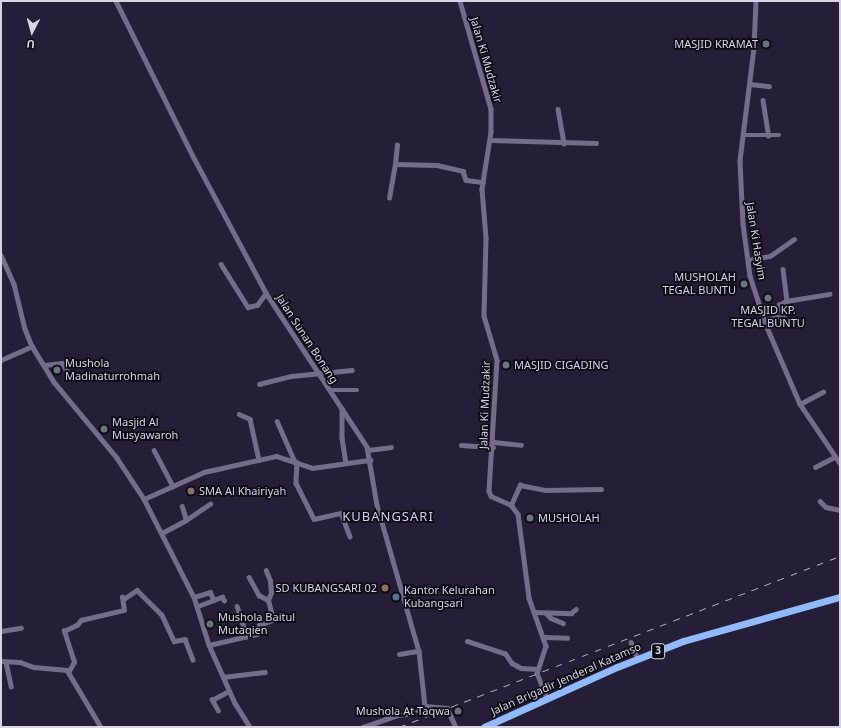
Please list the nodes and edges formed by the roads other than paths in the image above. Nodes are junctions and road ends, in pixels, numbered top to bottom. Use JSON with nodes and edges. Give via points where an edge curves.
{"nodes":[{"id":1,"x":116,"y":1,"type":"edge"},
{"id":2,"x":460,"y":1,"type":"edge"},
{"id":3,"x":756,"y":1,"type":"edge"},
{"id":4,"x":749,"y":84,"type":"junction"},
{"id":5,"x":769,"y":86,"type":"dead end"},
{"id":6,"x":763,"y":100,"type":"dead end"},
{"id":7,"x":558,"y":109,"type":"dead end"},
{"id":8,"x":744,"y":135,"type":"junction"},
{"id":9,"x":779,"y":135,"type":"dead end"},
{"id":10,"x":769,"y":136,"type":"junction"},
{"id":11,"x":490,"y":140,"type":"junction"},
{"id":12,"x":564,"y":143,"type":"junction"},
{"id":13,"x":596,"y":143,"type":"dead end"},
{"id":14,"x":397,"y":146,"type":"dead end"},
{"id":15,"x":395,"y":164,"type":"junction"},
{"id":16,"x":483,"y":182,"type":"junction"},
{"id":17,"x":389,"y":198,"type":"dead end"},
{"id":18,"x":794,"y":239,"type":"dead end"},
{"id":19,"x":1,"y":255,"type":"edge"},
{"id":20,"x":750,"y":260,"type":"junction"},
{"id":21,"x":221,"y":264,"type":"dead end"},
{"id":22,"x":783,"y":269,"type":"dead end"},
{"id":23,"x":266,"y":293,"type":"junction"},
{"id":24,"x":829,"y":294,"type":"dead end"},
{"id":25,"x":787,"y":301,"type":"junction"},
{"id":26,"x":764,"y":320,"type":"junction"},
{"id":27,"x":32,"y":346,"type":"junction"},
{"id":28,"x":1,"y":360,"type":"edge"},
{"id":29,"x":44,"y":365,"type":"junction"},
{"id":30,"x":352,"y":370,"type":"dead end"},
{"id":31,"x":67,"y":371,"type":"dead end"},
{"id":32,"x":320,"y":374,"type":"junction"},
{"id":33,"x":259,"y":384,"type":"dead end"},
{"id":34,"x":330,"y":390,"type":"junction"},
{"id":35,"x":357,"y":390,"type":"dead end"},
{"id":36,"x":823,"y":392,"type":"dead end"},
{"id":37,"x":800,"y":404,"type":"junction"},
{"id":38,"x":342,"y":408,"type":"junction"},
{"id":39,"x":239,"y":414,"type":"dead end"},
{"id":40,"x":277,"y":421,"type":"dead end"},
{"id":41,"x":461,"y":445,"type":"dead end"},
{"id":42,"x":493,"y":445,"type":"junction"},
{"id":43,"x":521,"y":445,"type":"dead end"},
{"id":44,"x":391,"y":447,"type":"dead end"},
{"id":45,"x":154,"y":450,"type":"dead end"},
{"id":46,"x":368,"y":450,"type":"junction"},
{"id":47,"x":835,"y":457,"type":"junction"},
{"id":48,"x":259,"y":460,"type":"junction"},
{"id":49,"x":370,"y":460,"type":"junction"},
{"id":50,"x":296,"y":462,"type":"junction"},
{"id":51,"x":346,"y":462,"type":"junction"},
{"id":52,"x":840,"y":463,"type":"edge"},
{"id":53,"x":816,"y":467,"type":"dead end"},
{"id":54,"x":173,"y":486,"type":"junction"},
{"id":55,"x":600,"y":490,"type":"dead end"},
{"id":56,"x":144,"y":499,"type":"junction"},
{"id":57,"x":820,"y":501,"type":"dead end"},
{"id":58,"x":210,"y":504,"type":"dead end"},
{"id":59,"x":511,"y":505,"type":"junction"},
{"id":60,"x":182,"y":507,"type":"dead end"},
{"id":61,"x":840,"y":510,"type":"edge"},
{"id":62,"x":186,"y":520,"type":"junction"},
{"id":63,"x":162,"y":533,"type":"junction"},
{"id":64,"x":350,"y":536,"type":"dead end"},
{"id":65,"x":266,"y":570,"type":"dead end"},
{"id":66,"x":249,"y":578,"type":"dead end"},
{"id":67,"x":194,"y":597,"type":"junction"},
{"id":68,"x":840,"y":597,"type":"edge"},
{"id":69,"x":214,"y":600,"type":"junction"},
{"id":70,"x":224,"y":600,"type":"dead end"},
{"id":71,"x":268,"y":600,"type":"junction"},
{"id":72,"x":198,"y":606,"type":"junction"},
{"id":73,"x":237,"y":606,"type":"dead end"},
{"id":74,"x":576,"y":609,"type":"dead end"},
{"id":75,"x":534,"y":612,"type":"junction"},
{"id":76,"x":546,"y":613,"type":"junction"},
{"id":77,"x":563,"y":623,"type":"dead end"},
{"id":78,"x":21,"y":628,"type":"dead end"},
{"id":79,"x":1,"y":631,"type":"edge"},
{"id":80,"x":247,"y":636,"type":"junction"},
{"id":81,"x":544,"y":636,"type":"junction"},
{"id":82,"x":568,"y":638,"type":"dead end"},
{"id":83,"x":467,"y":640,"type":"dead end"},
{"id":84,"x":631,"y":642,"type":"dead end"},
{"id":85,"x":209,"y":645,"type":"junction"},
{"id":86,"x":419,"y":651,"type":"junction"},
{"id":87,"x":399,"y":654,"type":"dead end"},
{"id":88,"x":638,"y":659,"type":"junction"},
{"id":89,"x":193,"y":660,"type":"dead end"},
{"id":90,"x":4,"y":662,"type":"edge"},
{"id":91,"x":538,"y":669,"type":"junction"},
{"id":92,"x":69,"y":671,"type":"junction"},
{"id":93,"x":266,"y":672,"type":"dead end"},
{"id":94,"x":223,"y":677,"type":"junction"},
{"id":95,"x":10,"y":686,"type":"dead end"},
{"id":96,"x":229,"y":691,"type":"junction"},
{"id":97,"x":547,"y":698,"type":"junction"},
{"id":98,"x":425,"y":706,"type":"junction"},
{"id":99,"x":218,"y":711,"type":"dead end"},
{"id":100,"x":101,"y":727,"type":"edge"},
{"id":101,"x":250,"y":727,"type":"edge"},
{"id":102,"x":363,"y":727,"type":"edge"},
{"id":103,"x":456,"y":727,"type":"edge"},
{"id":104,"x":484,"y":727,"type":"edge"}],
"edges":[{"from":1,"to":23,"type":"street","name":"Jalan Sunan Bonang","via":[[194,158]]},
{"from":2,"to":11,"type":"street","name":"Jalan Ki Mudzakir","via":[[490,103]]},
{"from":3,"to":4,"type":"street","name":"Jalan Ki Hasyim"},
{"from":4,"to":5,"type":"street"},
{"from":4,"to":8,"type":"street","name":"Jalan Ki Hasyim"},
{"from":6,"to":10,"type":"street"},
{"from":7,"to":12,"type":"street"},
{"from":8,"to":10,"type":"street"},
{"from":8,"to":20,"type":"street","name":"Jalan Ki Hasyim","via":[[740,161],[741,198]]},
{"from":9,"to":10,"type":"street"},
{"from":11,"to":12,"type":"street"},
{"from":11,"to":16,"type":"street","name":"Jalan Ki Mudzakir"},
{"from":12,"to":13,"type":"street"},
{"from":14,"to":15,"type":"street"},
{"from":15,"to":16,"type":"street","via":[[438,165],[462,171],[466,180]]},
{"from":15,"to":17,"type":"street"},
{"from":16,"to":42,"type":"street","name":"Jalan Ki Mudzakir","via":[[486,238],[484,316],[497,360]]},
{"from":18,"to":20,"type":"street","via":[[770,256]]},
{"from":19,"to":27,"type":"street","via":[[14,284]]},
{"from":20,"to":26,"type":"street","name":"Jalan Ki Hasyim","via":[[750,276]]},
{"from":21,"to":23,"type":"street","via":[[248,307],[257,305]]},
{"from":22,"to":25,"type":"street"},
{"from":23,"to":32,"type":"street","name":"Jalan Sunan Bonang"},
{"from":24,"to":25,"type":"street"},
{"from":25,"to":26,"type":"street","via":[[779,305],[783,316]]},
{"from":26,"to":37,"type":"street","name":"Jalan Ki Hasyim"},
{"from":27,"to":28,"type":"street"},
{"from":27,"to":29,"type":"street"},
{"from":29,"to":31,"type":"street","via":[[62,363]]},
{"from":29,"to":56,"type":"street","via":[[58,388],[116,458]]},
{"from":30,"to":32,"type":"street"},
{"from":32,"to":33,"type":"street","via":[[291,376]]},
{"from":32,"to":34,"type":"street","name":"Jalan Sunan Bonang"},
{"from":34,"to":35,"type":"street"},
{"from":34,"to":38,"type":"street","name":"Jalan Sunan Bonang"},
{"from":36,"to":37,"type":"street"},
{"from":37,"to":47,"type":"street","name":"Jalan Ki Hasyim"},
{"from":38,"to":46,"type":"street","name":"Jalan Sunan Bonang"},
{"from":38,"to":51,"type":"street","via":[[342,438]]},
{"from":39,"to":48,"type":"street","via":[[250,419]]},
{"from":40,"to":50,"type":"street"},
{"from":41,"to":42,"type":"street"},
{"from":42,"to":43,"type":"street"},
{"from":42,"to":59,"type":"street","name":"Jalan Ki Mudzakir","via":[[490,494]]},
{"from":44,"to":46,"type":"street"},
{"from":45,"to":54,"type":"street"},
{"from":46,"to":49,"type":"street","name":"Jalan Sunan Bonang"},
{"from":47,"to":52,"type":"street","name":"Jalan Ki Hasyim"},
{"from":47,"to":53,"type":"street"},
{"from":48,"to":50,"type":"street","via":[[280,456]]},
{"from":48,"to":54,"type":"street","via":[[204,472]]},
{"from":49,"to":51,"type":"street"},
{"from":49,"to":86,"type":"street","name":"Jalan Sunan Bonang","via":[[377,505]]},
{"from":50,"to":51,"type":"street","via":[[318,468]]},
{"from":50,"to":64,"type":"street","via":[[296,484],[314,519],[341,513]]},
{"from":54,"to":56,"type":"street"},
{"from":55,"to":59,"type":"street","via":[[545,490],[520,485]]},
{"from":56,"to":63,"type":"street"},
{"from":57,"to":61,"type":"street","via":[[826,508]]},
{"from":58,"to":62,"type":"street"},
{"from":59,"to":75,"type":"street","via":[[518,514],[528,593]]},
{"from":60,"to":62,"type":"street"},
{"from":62,"to":63,"type":"street"},
{"from":63,"to":67,"type":"street"},
{"from":65,"to":71,"type":"street","via":[[271,588]]},
{"from":66,"to":71,"type":"street","via":[[259,595]]},
{"from":67,"to":69,"type":"street","via":[[210,592]]},
{"from":67,"to":72,"type":"street"},
{"from":68,"to":88,"type":"highway","name":"Jalan Brigadir Jenderal Katamso","number":"3","via":[[729,627]]},
{"from":69,"to":70,"type":"street","via":[[222,597]]},
{"from":69,"to":72,"type":"street"},
{"from":71,"to":80,"type":"street","via":[[273,620],[259,625],[257,634]]},
{"from":72,"to":85,"type":"street"},
{"from":73,"to":80,"type":"street"},
{"from":74,"to":76,"type":"street","via":[[571,613]]},
{"from":75,"to":76,"type":"street"},
{"from":75,"to":81,"type":"street"},
{"from":76,"to":77,"type":"street"},
{"from":78,"to":79,"type":"street"},
{"from":80,"to":85,"type":"street"},
{"from":81,"to":82,"type":"street"},
{"from":81,"to":91,"type":"street","via":[[547,650]]},
{"from":83,"to":91,"type":"street","via":[[505,653],[512,663],[521,668]]},
{"from":84,"to":88,"type":"street"},
{"from":85,"to":94,"type":"street"},
{"from":86,"to":87,"type":"street"},
{"from":86,"to":98,"type":"street","name":"Jalan Sunan Bonang"},
{"from":88,"to":97,"type":"highway","name":"Jalan Brigadir Jenderal Katamso","number":"3"},
{"from":89,"to":92,"type":"street","via":[[185,639],[174,641],[162,615],[137,590],[125,598],[122,597],[124,610],[81,620],[77,625],[64,631],[74,662]]},
{"from":90,"to":92,"type":"street"},
{"from":90,"to":95,"type":"street"},
{"from":91,"to":97,"type":"street"},
{"from":92,"to":100,"type":"street"},
{"from":93,"to":94,"type":"street"},
{"from":94,"to":96,"type":"street"},
{"from":96,"to":99,"type":"street","via":[[212,700]]},
{"from":96,"to":101,"type":"street"},
{"from":97,"to":104,"type":"highway","name":"Jalan Brigadir Jenderal Katamso","number":"3"},
{"from":98,"to":102,"type":"street"},
{"from":98,"to":103,"type":"street","via":[[447,708]]}]}
